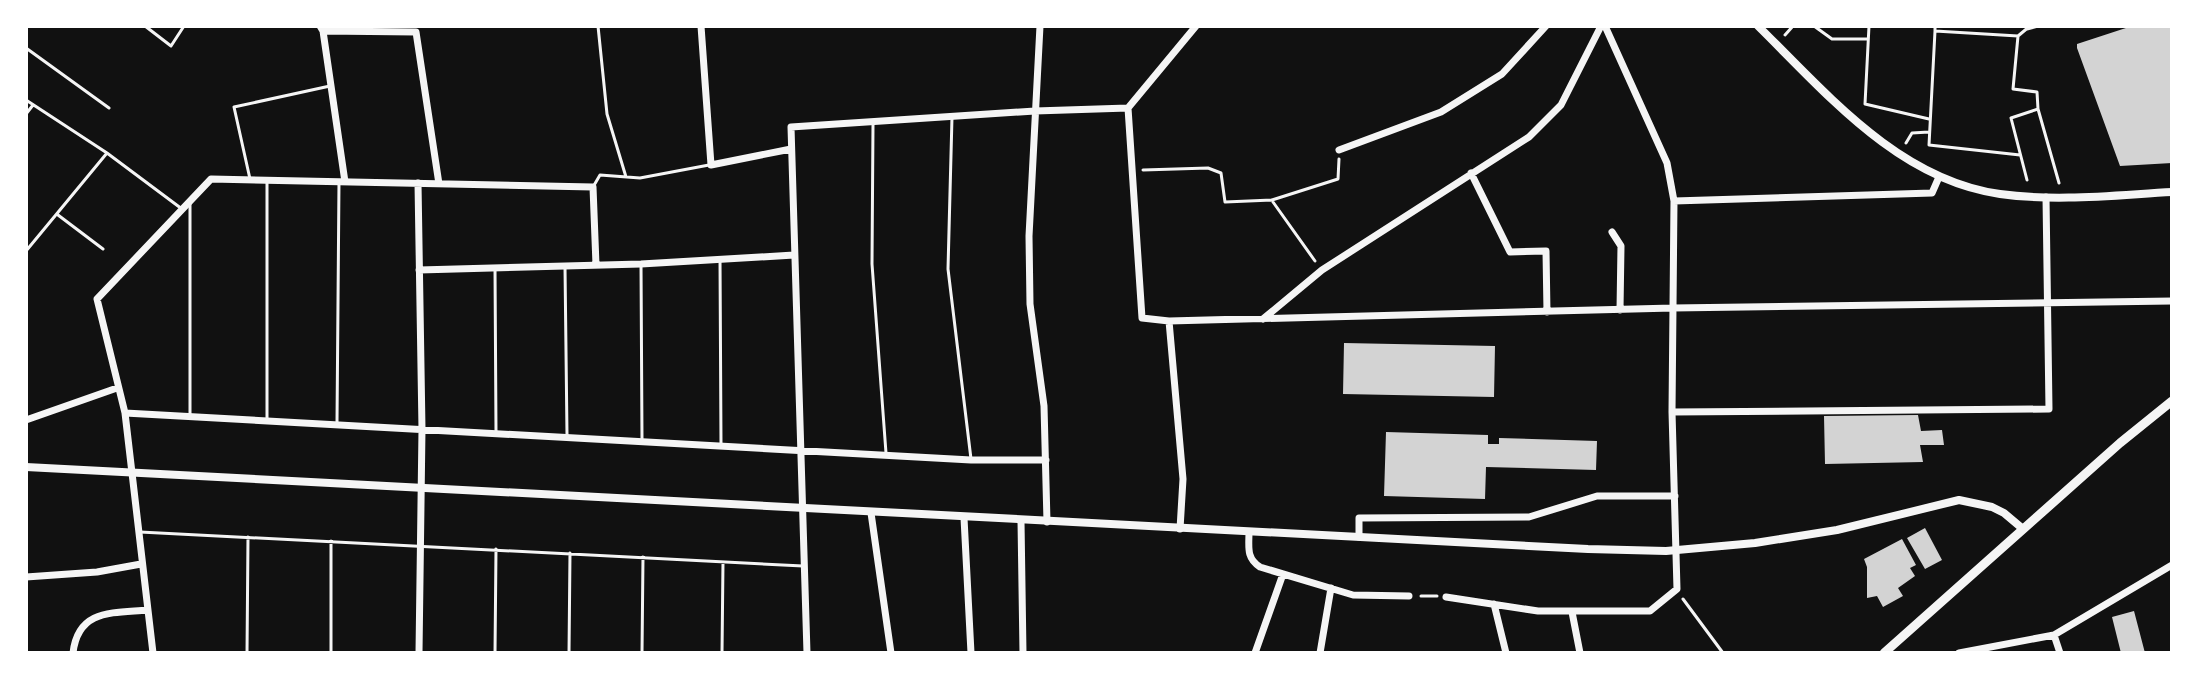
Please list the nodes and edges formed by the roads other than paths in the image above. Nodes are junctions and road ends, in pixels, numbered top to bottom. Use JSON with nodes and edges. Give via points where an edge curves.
{"nodes":[{"id":1,"x":598,"y":26,"type":"edge"},
{"id":2,"x":701,"y":26,"type":"edge"},
{"id":3,"x":1040,"y":26,"type":"edge"},
{"id":4,"x":1196,"y":26,"type":"edge"},
{"id":5,"x":1546,"y":26,"type":"edge"},
{"id":6,"x":1603,"y":26,"type":"edge"},
{"id":7,"x":1758,"y":26,"type":"edge"},
{"id":8,"x":321,"y":29,"type":"edge"},
{"id":9,"x":330,"y":86,"type":"junction"},
{"id":10,"x":26,"y":100,"type":"edge"},
{"id":11,"x":33,"y":105,"type":"junction"},
{"id":12,"x":1128,"y":108,"type":"junction"},
{"id":13,"x":1035,"y":111,"type":"junction"},
{"id":14,"x":26,"y":114,"type":"edge"},
{"id":15,"x":952,"y":117,"type":"junction"},
{"id":16,"x":873,"y":121,"type":"junction"},
{"id":17,"x":791,"y":149,"type":"junction"},
{"id":18,"x":1339,"y":150,"type":"road end"},
{"id":19,"x":107,"y":153,"type":"junction"},
{"id":20,"x":711,"y":165,"type":"junction"},
{"id":21,"x":1471,"y":173,"type":"junction"},
{"id":22,"x":626,"y":177,"type":"junction"},
{"id":23,"x":1939,"y":177,"type":"junction"},
{"id":24,"x":250,"y":180,"type":"junction"},
{"id":25,"x":267,"y":180,"type":"junction"},
{"id":26,"x":342,"y":182,"type":"junction"},
{"id":27,"x":418,"y":183,"type":"junction"},
{"id":28,"x":439,"y":184,"type":"junction"},
{"id":29,"x":593,"y":187,"type":"junction"},
{"id":30,"x":2172,"y":192,"type":"edge"},
{"id":31,"x":2046,"y":197,"type":"junction"},
{"id":32,"x":190,"y":200,"type":"junction"},
{"id":33,"x":1674,"y":201,"type":"junction"},
{"id":34,"x":182,"y":209,"type":"junction"},
{"id":35,"x":57,"y":214,"type":"junction"},
{"id":36,"x":1612,"y":232,"type":"dead end"},
{"id":37,"x":103,"y":249,"type":"dead end"},
{"id":38,"x":26,"y":251,"type":"edge"},
{"id":39,"x":794,"y":255,"type":"junction"},
{"id":40,"x":720,"y":259,"type":"junction"},
{"id":41,"x":641,"y":264,"type":"junction"},
{"id":42,"x":596,"y":265,"type":"junction"},
{"id":43,"x":565,"y":267,"type":"junction"},
{"id":44,"x":495,"y":268,"type":"junction"},
{"id":45,"x":419,"y":270,"type":"junction"},
{"id":46,"x":2172,"y":301,"type":"edge"},
{"id":47,"x":2049,"y":303,"type":"junction"},
{"id":48,"x":1673,"y":308,"type":"junction"},
{"id":49,"x":1620,"y":310,"type":"junction"},
{"id":50,"x":1547,"y":312,"type":"junction"},
{"id":51,"x":1263,"y":319,"type":"junction"},
{"id":52,"x":1169,"y":321,"type":"junction"},
{"id":53,"x":117,"y":388,"type":"junction"},
{"id":54,"x":2172,"y":401,"type":"edge"},
{"id":55,"x":1672,"y":412,"type":"junction"},
{"id":56,"x":125,"y":413,"type":"junction"},
{"id":57,"x":190,"y":416,"type":"junction"},
{"id":58,"x":26,"y":420,"type":"edge"},
{"id":59,"x":267,"y":421,"type":"junction"},
{"id":60,"x":337,"y":424,"type":"junction"},
{"id":61,"x":422,"y":429,"type":"junction"},
{"id":62,"x":496,"y":433,"type":"junction"},
{"id":63,"x":567,"y":438,"type":"junction"},
{"id":64,"x":642,"y":441,"type":"junction"},
{"id":65,"x":721,"y":446,"type":"junction"},
{"id":66,"x":800,"y":450,"type":"junction"},
{"id":67,"x":886,"y":454,"type":"junction"},
{"id":68,"x":971,"y":460,"type":"junction"},
{"id":69,"x":1046,"y":460,"type":"junction"},
{"id":70,"x":26,"y":467,"type":"edge"},
{"id":71,"x":132,"y":472,"type":"junction"},
{"id":72,"x":421,"y":487,"type":"junction"},
{"id":73,"x":1675,"y":496,"type":"junction"},
{"id":74,"x":802,"y":510,"type":"junction"},
{"id":75,"x":871,"y":513,"type":"junction"},
{"id":76,"x":964,"y":518,"type":"junction"},
{"id":77,"x":1021,"y":521,"type":"junction"},
{"id":78,"x":1047,"y":522,"type":"junction"},
{"id":79,"x":1180,"y":529,"type":"junction"},
{"id":80,"x":2023,"y":529,"type":"junction"},
{"id":81,"x":140,"y":532,"type":"junction"},
{"id":82,"x":1249,"y":532,"type":"junction"},
{"id":83,"x":248,"y":537,"type":"junction"},
{"id":84,"x":1359,"y":537,"type":"junction"},
{"id":85,"x":331,"y":541,"type":"junction"},
{"id":86,"x":420,"y":545,"type":"junction"},
{"id":87,"x":496,"y":549,"type":"junction"},
{"id":88,"x":570,"y":553,"type":"junction"},
{"id":89,"x":643,"y":557,"type":"junction"},
{"id":90,"x":723,"y":562,"type":"junction"},
{"id":91,"x":141,"y":564,"type":"junction"},
{"id":92,"x":2172,"y":565,"type":"edge"},
{"id":93,"x":803,"y":566,"type":"junction"},
{"id":94,"x":1283,"y":574,"type":"junction"},
{"id":95,"x":26,"y":577,"type":"edge"},
{"id":96,"x":1331,"y":588,"type":"junction"},
{"id":97,"x":1409,"y":596,"type":"road end"},
{"id":98,"x":1446,"y":597,"type":"road end"},
{"id":99,"x":1494,"y":604,"type":"junction"},
{"id":100,"x":147,"y":610,"type":"junction"},
{"id":101,"x":1572,"y":612,"type":"junction"},
{"id":102,"x":2054,"y":635,"type":"junction"},
{"id":103,"x":73,"y":653,"type":"edge"},
{"id":104,"x":153,"y":653,"type":"edge"},
{"id":105,"x":247,"y":653,"type":"edge"},
{"id":106,"x":331,"y":653,"type":"edge"},
{"id":107,"x":419,"y":653,"type":"edge"},
{"id":108,"x":495,"y":653,"type":"edge"},
{"id":109,"x":569,"y":653,"type":"edge"},
{"id":110,"x":642,"y":653,"type":"edge"},
{"id":111,"x":722,"y":653,"type":"edge"},
{"id":112,"x":807,"y":653,"type":"edge"},
{"id":113,"x":891,"y":653,"type":"edge"},
{"id":114,"x":971,"y":653,"type":"edge"},
{"id":115,"x":1023,"y":653,"type":"edge"},
{"id":116,"x":1255,"y":653,"type":"edge"},
{"id":117,"x":1320,"y":653,"type":"edge"},
{"id":118,"x":1506,"y":653,"type":"edge"},
{"id":119,"x":1580,"y":653,"type":"edge"},
{"id":120,"x":1884,"y":653,"type":"edge"},
{"id":121,"x":1959,"y":653,"type":"edge"},
{"id":122,"x":2060,"y":653,"type":"edge"}],
"edges":[{"from":1,"to":22,"type":"lane","via":[[607,114]]},
{"from":2,"to":20,"type":"street"},
{"from":3,"to":13,"type":"street"},
{"from":4,"to":12,"type":"street"},
{"from":5,"to":18,"type":"street","via":[[1502,74],[1441,112]]},
{"from":6,"to":21,"type":"street","via":[[1561,105],[1529,137]]},
{"from":6,"to":33,"type":"street","via":[[1667,163]]},
{"from":7,"to":23,"type":"street","via":[[1882,142]]},
{"from":8,"to":9,"type":"street"},
{"from":8,"to":28,"type":"street","via":[[416,32]]},
{"from":9,"to":24,"type":"lane","via":[[234,107]]},
{"from":9,"to":26,"type":"street"},
{"from":10,"to":11,"type":"lane"},
{"from":11,"to":14,"type":"lane"},
{"from":11,"to":19,"type":"lane"},
{"from":12,"to":13,"type":"street"},
{"from":12,"to":52,"type":"street","via":[[1142,318]]},
{"from":13,"to":15,"type":"street"},
{"from":13,"to":69,"type":"street","via":[[1030,304]]},
{"from":15,"to":16,"type":"street"},
{"from":15,"to":68,"type":"lane","via":[[948,269]]},
{"from":16,"to":17,"type":"street","via":[[791,127]]},
{"from":16,"to":67,"type":"lane","via":[[872,264]]},
{"from":17,"to":20,"type":"street"},
{"from":17,"to":39,"type":"street"},
{"from":19,"to":34,"type":"lane"},
{"from":19,"to":35,"type":"lane"},
{"from":20,"to":22,"type":"lane"},
{"from":21,"to":50,"type":"street","via":[[1510,252],[1546,251]]},
{"from":21,"to":51,"type":"street","via":[[1322,270]]},
{"from":22,"to":29,"type":"lane","via":[[600,175]]},
{"from":23,"to":31,"type":"street","via":[[2000,194]]},
{"from":23,"to":33,"type":"street","via":[[1932,193]]},
{"from":24,"to":25,"type":"street"},
{"from":24,"to":32,"type":"street","via":[[211,179]]},
{"from":25,"to":26,"type":"street"},
{"from":25,"to":59,"type":"lane"},
{"from":26,"to":27,"type":"street"},
{"from":26,"to":60,"type":"lane"},
{"from":27,"to":28,"type":"street"},
{"from":27,"to":45,"type":"street"},
{"from":28,"to":29,"type":"street"},
{"from":29,"to":42,"type":"street"},
{"from":30,"to":31,"type":"street"},
{"from":31,"to":47,"type":"street"},
{"from":32,"to":34,"type":"street"},
{"from":32,"to":57,"type":"lane"},
{"from":33,"to":48,"type":"street"},
{"from":34,"to":53,"type":"street","via":[[97,299]]},
{"from":35,"to":37,"type":"lane"},
{"from":35,"to":38,"type":"lane"},
{"from":36,"to":49,"type":"street","via":[[1621,246]]},
{"from":39,"to":40,"type":"street"},
{"from":39,"to":66,"type":"street"},
{"from":40,"to":41,"type":"street"},
{"from":40,"to":65,"type":"lane"},
{"from":41,"to":42,"type":"street"},
{"from":41,"to":64,"type":"lane"},
{"from":42,"to":43,"type":"street"},
{"from":43,"to":44,"type":"street"},
{"from":43,"to":63,"type":"lane"},
{"from":44,"to":45,"type":"street"},
{"from":44,"to":62,"type":"lane"},
{"from":45,"to":61,"type":"street"},
{"from":46,"to":47,"type":"street"},
{"from":47,"to":48,"type":"street"},
{"from":47,"to":55,"type":"street","via":[[2049,409]]},
{"from":48,"to":49,"type":"street"},
{"from":48,"to":55,"type":"street"},
{"from":49,"to":50,"type":"street"},
{"from":50,"to":51,"type":"street"},
{"from":51,"to":52,"type":"street"},
{"from":52,"to":79,"type":"street","via":[[1183,479]]},
{"from":53,"to":56,"type":"street"},
{"from":53,"to":58,"type":"street"},
{"from":54,"to":80,"type":"main road"},
{"from":55,"to":73,"type":"street"},
{"from":56,"to":57,"type":"street"},
{"from":56,"to":71,"type":"street"},
{"from":57,"to":59,"type":"street"},
{"from":59,"to":60,"type":"street"},
{"from":60,"to":61,"type":"street"},
{"from":61,"to":62,"type":"street"},
{"from":61,"to":72,"type":"street"},
{"from":62,"to":63,"type":"street"},
{"from":63,"to":64,"type":"street"},
{"from":64,"to":65,"type":"street"},
{"from":65,"to":66,"type":"street"},
{"from":66,"to":67,"type":"street"},
{"from":66,"to":74,"type":"street"},
{"from":67,"to":68,"type":"street"},
{"from":68,"to":69,"type":"street"},
{"from":69,"to":78,"type":"street"},
{"from":70,"to":71,"type":"street"},
{"from":71,"to":72,"type":"street"},
{"from":71,"to":81,"type":"street"},
{"from":72,"to":74,"type":"street"},
{"from":72,"to":86,"type":"street"},
{"from":73,"to":84,"type":"street","via":[[1597,496],[1529,517],[1359,518]]},
{"from":73,"to":101,"type":"street","via":[[1677,589],[1650,611]]},
{"from":74,"to":75,"type":"street"},
{"from":74,"to":93,"type":"street"},
{"from":75,"to":76,"type":"street"},
{"from":75,"to":113,"type":"street"},
{"from":76,"to":77,"type":"street"},
{"from":76,"to":114,"type":"street"},
{"from":77,"to":78,"type":"street"},
{"from":77,"to":115,"type":"street"},
{"from":78,"to":79,"type":"street"},
{"from":79,"to":82,"type":"street"},
{"from":80,"to":84,"type":"street","via":[[1992,507],[1959,500],[1837,530],[1684,550]]},
{"from":80,"to":120,"type":"main road"},
{"from":81,"to":83,"type":"lane"},
{"from":81,"to":91,"type":"street"},
{"from":82,"to":84,"type":"street"},
{"from":82,"to":94,"type":"street","via":[[1252,562]]},
{"from":83,"to":85,"type":"lane"},
{"from":83,"to":105,"type":"lane"},
{"from":85,"to":86,"type":"lane"},
{"from":85,"to":106,"type":"lane"},
{"from":86,"to":87,"type":"lane"},
{"from":86,"to":107,"type":"street"},
{"from":87,"to":88,"type":"lane"},
{"from":87,"to":108,"type":"lane"},
{"from":88,"to":89,"type":"lane"},
{"from":88,"to":109,"type":"lane"},
{"from":89,"to":90,"type":"lane"},
{"from":89,"to":110,"type":"lane"},
{"from":90,"to":93,"type":"lane"},
{"from":90,"to":111,"type":"lane"},
{"from":91,"to":95,"type":"street"},
{"from":91,"to":100,"type":"street"},
{"from":92,"to":102,"type":"street"},
{"from":93,"to":112,"type":"street"},
{"from":94,"to":96,"type":"street"},
{"from":94,"to":116,"type":"street"},
{"from":96,"to":97,"type":"street","via":[[1353,595]]},
{"from":96,"to":117,"type":"street"},
{"from":98,"to":99,"type":"street"},
{"from":99,"to":101,"type":"street"},
{"from":99,"to":118,"type":"street"},
{"from":100,"to":103,"type":"street","via":[[95,615],[81,629]]},
{"from":100,"to":104,"type":"street"},
{"from":101,"to":119,"type":"street"},
{"from":102,"to":121,"type":"street"},
{"from":102,"to":122,"type":"street"}]}
